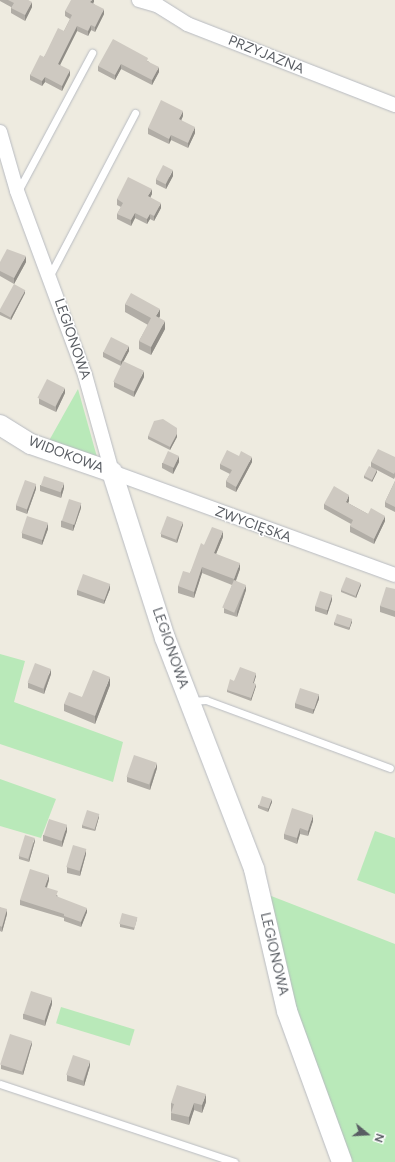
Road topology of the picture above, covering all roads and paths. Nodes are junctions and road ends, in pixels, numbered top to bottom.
1 (139, 0) edge
2 (92, 53) dead end
3 (395, 105) edge
4 (135, 113) dead end
5 (0, 132) edge
6 (17, 191) junction
7 (50, 275) junction
8 (0, 424) edge
9 (112, 472) junction
10 (395, 576) edge
11 (188, 701) junction
12 (390, 768) dead end
13 (0, 1084) edge
14 (234, 1162) edge
15 (342, 1162) edge

1 - 3 street, PRZYJAZNA
2 - 6 lane
4 - 7 lane
5 - 6 street, LEGIONOWA
6 - 7 street, LEGIONOWA
7 - 9 street, LEGIONOWA
8 - 9 street, WIDOKOWA
9 - 10 street, ZWYCIĘSKA
9 - 11 street, LEGIONOWA
11 - 12 lane
11 - 15 street, LEGIONOWA
13 - 14 lane

